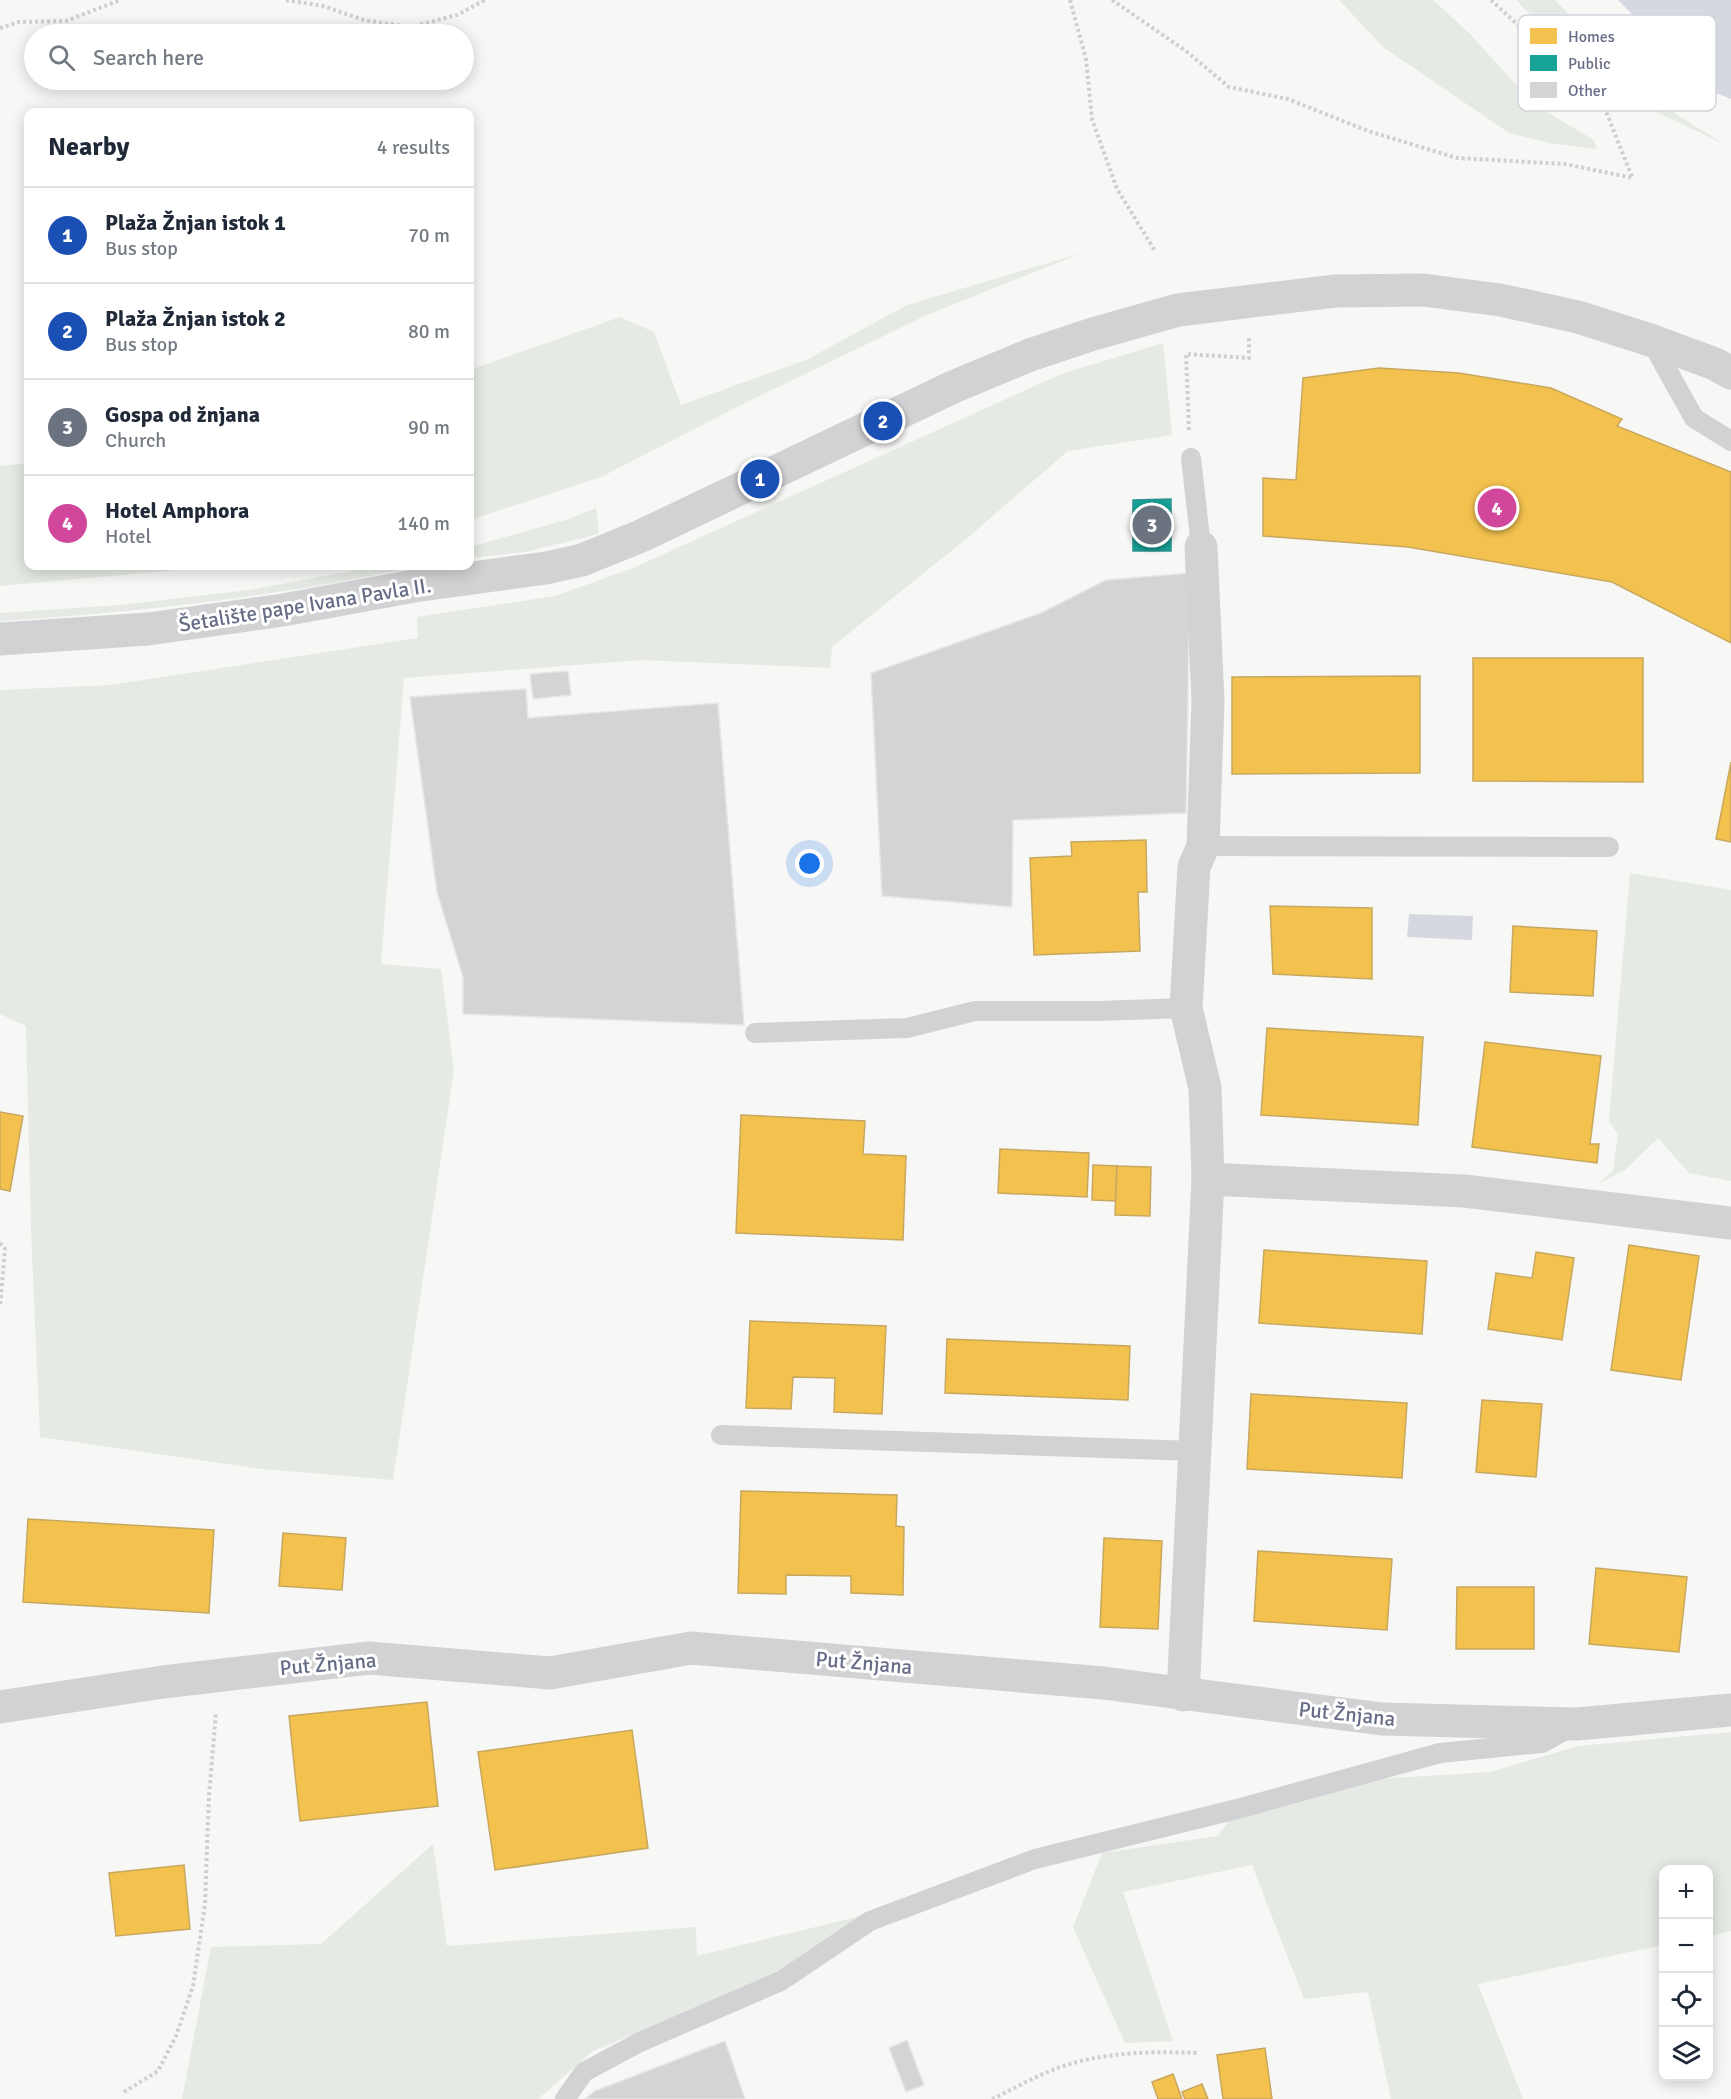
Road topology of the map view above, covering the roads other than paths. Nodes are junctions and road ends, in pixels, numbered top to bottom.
1 (1650, 340) junction
2 (1731, 373) edge
3 (1731, 441) edge
4 (1191, 458) road end
5 (1201, 547) joint
6 (0, 639) edge
7 (1203, 846) junction
8 (1609, 847) dead end
9 (1186, 1008) junction
10 (755, 1033) dead end
11 (1208, 1179) junction
12 (1731, 1223) edge
13 (722, 1435) dead end
14 (1194, 1451) junction
15 (1182, 1695) junction
16 (1730, 1705) edge
17 (0, 1707) edge
18 (1577, 1724) junction
19 (565, 2099) edge

1 - 2 street, Šetalište pape Ivana Pavla II.
1 - 3 lane
1 - 6 street, Šetalište pape Ivana Pavla II.
4 - 5 lane
5 - 7 street
7 - 8 lane
7 - 9 street
9 - 10 lane
9 - 11 street
11 - 12 street
11 - 14 street
13 - 14 lane
14 - 15 street
15 - 17 street, Put Žnjana
15 - 18 street, Put Žnjana
16 - 18 street, Put Žnjana
18 - 19 lane

